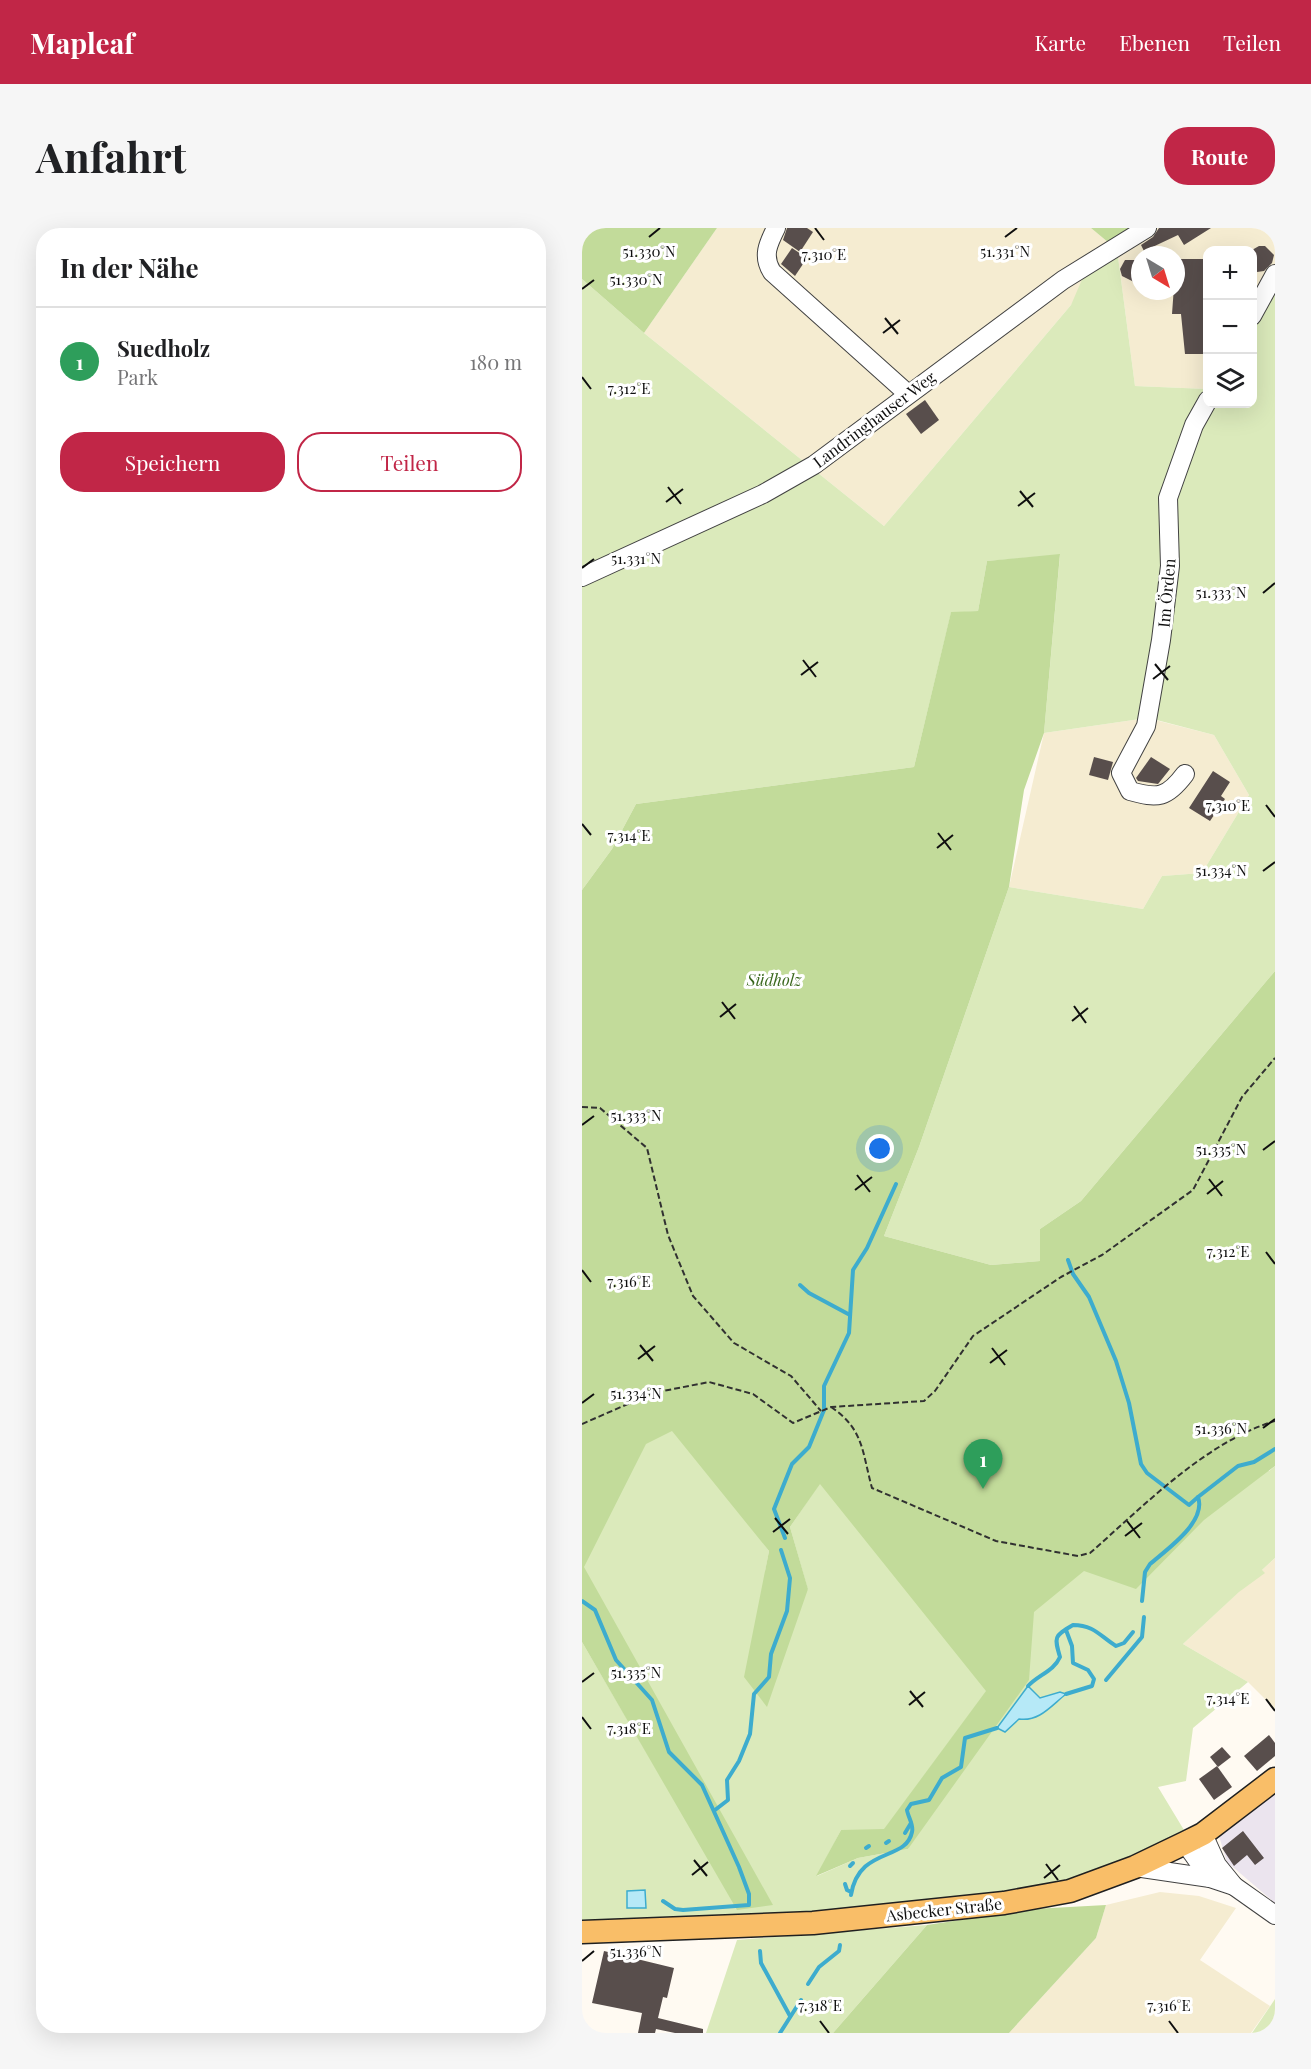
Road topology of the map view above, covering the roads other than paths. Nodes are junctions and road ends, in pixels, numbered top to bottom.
1 (776, 228) edge
2 (1147, 228) edge
3 (1275, 274) edge
4 (1257, 307) edge
5 (908, 394) junction
6 (1204, 408) edge
7 (582, 577) edge
8 (1185, 774) dead end
9 (1275, 1779) edge
10 (1194, 1838) junction
11 (1136, 1867) junction
12 (1210, 1878) junction
13 (1234, 1886) junction
14 (1275, 1915) edge
15 (582, 1932) edge

1 - 5 street
2 - 5 street, Landringhauser Weg
3 - 4 street
5 - 7 street, Landringhauser Weg
6 - 8 street, Im Örden
9 - 10 main road, Asbecker Straße
10 - 11 main road, Asbecker Straße
10 - 12 street
10 - 13 street
11 - 12 street
11 - 15 main road, Asbecker Straße
12 - 13 street
13 - 14 street

